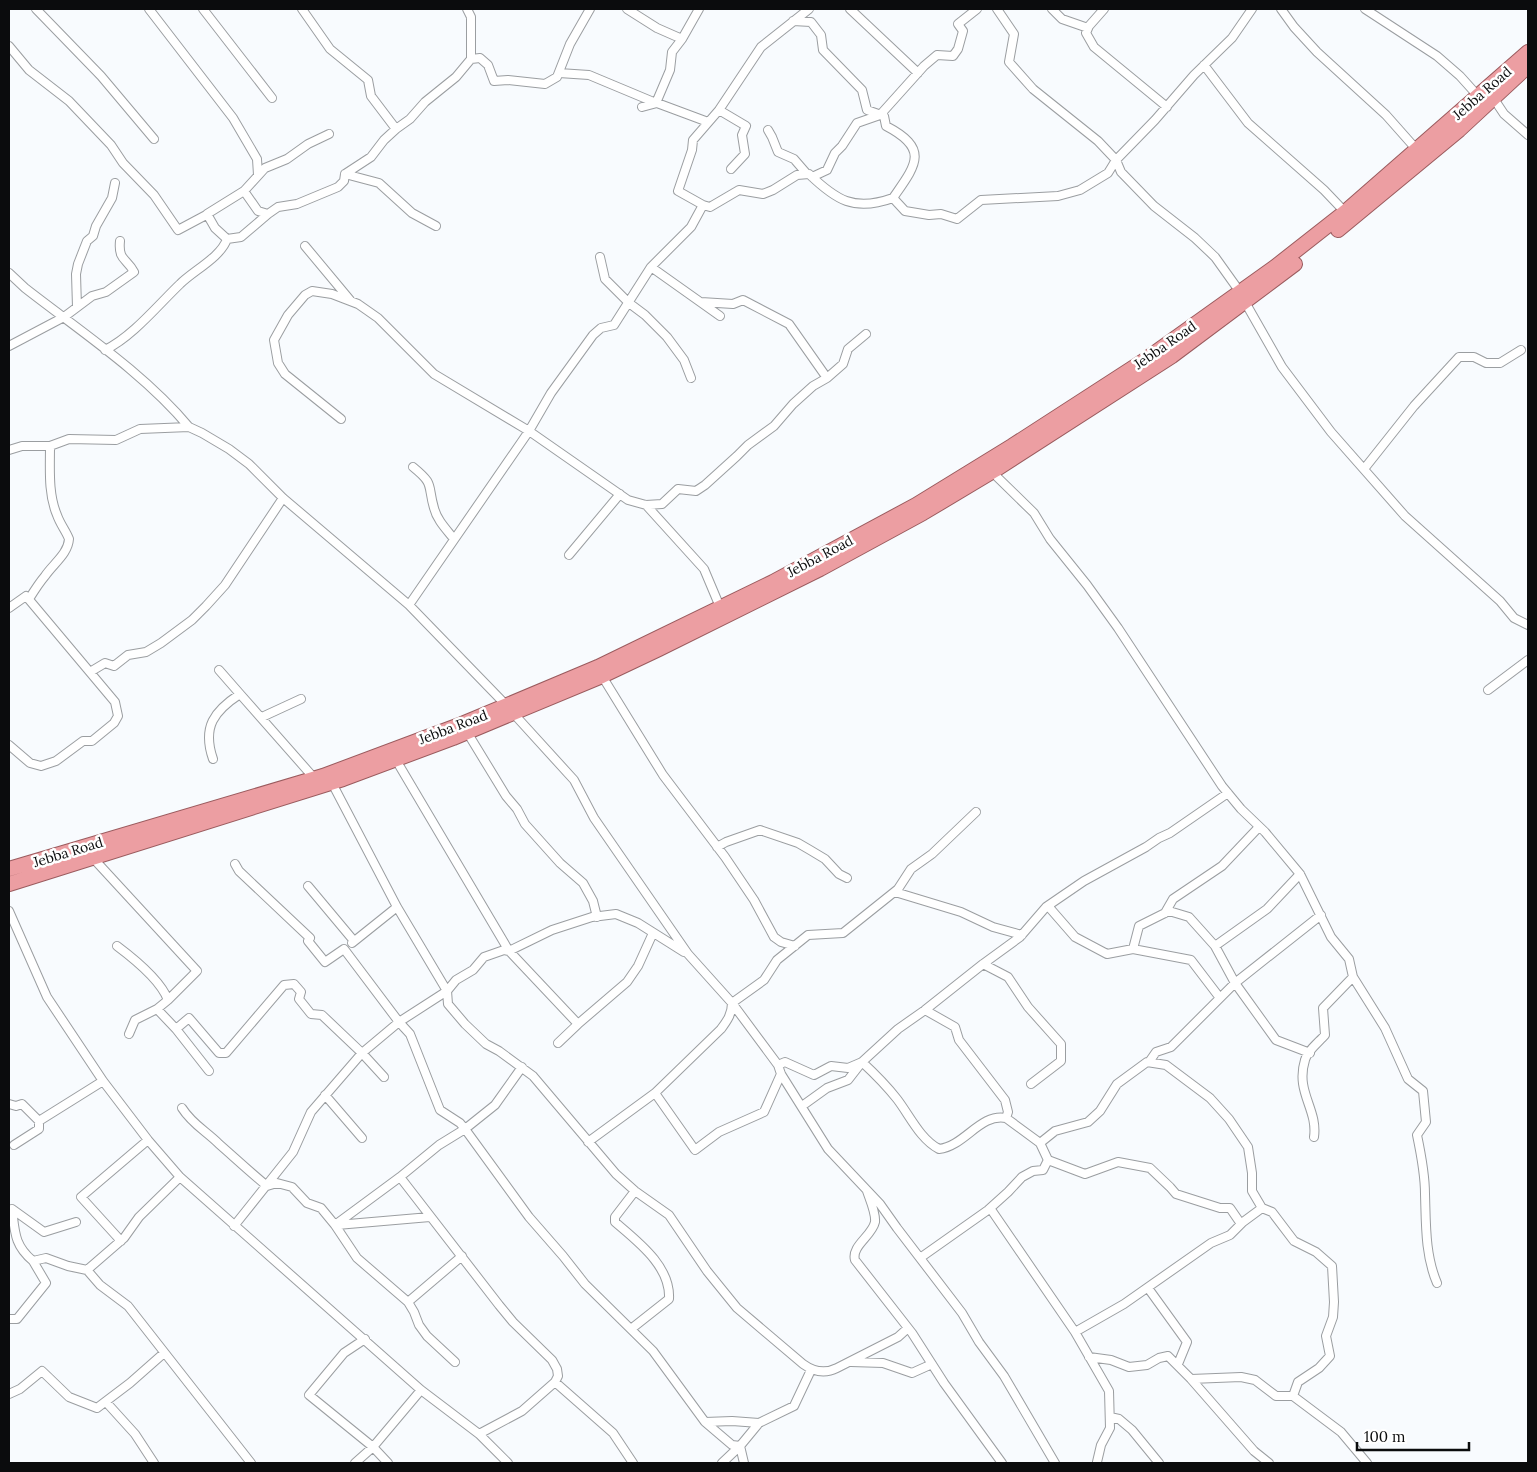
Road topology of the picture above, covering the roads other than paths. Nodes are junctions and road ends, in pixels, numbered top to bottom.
1 (36, 9) edge
2 (149, 9) edge
3 (203, 9) edge
4 (302, 9) edge
5 (467, 9) edge
6 (590, 9) edge
7 (627, 9) edge
8 (699, 9) edge
9 (809, 9) edge
10 (850, 9) edge
11 (977, 9) edge
12 (998, 9) edge
13 (1052, 9) edge
14 (1104, 9) edge
15 (1252, 9) edge
16 (1281, 9) edge
17 (1365, 9) edge
18 (793, 21) junction
19 (1088, 28) junction
20 (682, 39) junction
21 (9, 46) edge
22 (1528, 52) edge
23 (471, 59) junction
24 (1204, 65) junction
25 (1528, 66) edge
26 (559, 73) junction
27 (918, 73) junction
28 (1478, 96) junction
29 (272, 98) dead end
30 (1494, 98) junction
31 (656, 103) junction
32 (642, 107) dead end
33 (1167, 107) junction
34 (719, 110) junction
35 (880, 115) junction
36 (708, 122) junction
37 (396, 129) junction
38 (768, 130) dead end
39 (329, 134) dead end
40 (1528, 135) edge
41 (154, 140) dead end
42 (1417, 150) junction
43 (1116, 160) junction
44 (731, 169) dead end
45 (345, 174) junction
46 (258, 175) junction
47 (810, 175) junction
48 (115, 183) dead end
49 (244, 191) junction
50 (893, 198) junction
51 (703, 205) junction
52 (1345, 212) junction
53 (208, 214) junction
54 (268, 214) junction
55 (436, 226) dead end
56 (227, 239) junction
57 (120, 241) dead end
58 (305, 246) dead end
59 (600, 257) dead end
60 (651, 267) junction
61 (9, 273) edge
62 (1243, 297) junction
63 (351, 301) junction
64 (701, 302) junction
65 (628, 303) junction
66 (77, 307) junction
67 (720, 316) dead end
68 (64, 318) junction
69 (866, 334) dead end
70 (9, 346) edge
71 (105, 350) junction
72 (1522, 350) dead end
73 (691, 378) dead end
74 (827, 378) junction
75 (341, 419) dead end
76 (189, 428) junction
77 (528, 431) junction
78 (50, 446) junction
79 (9, 450) edge
80 (413, 467) dead end
81 (1364, 470) junction
82 (992, 472) junction
83 (620, 494) junction
84 (283, 498) junction
85 (646, 505) junction
86 (454, 539) junction
87 (569, 555) dead end
88 (29, 600) junction
89 (409, 605) junction
90 (720, 607) junction
91 (9, 608) edge
92 (1528, 625) edge
93 (1528, 660) edge
94 (219, 670) dead end
95 (90, 672) junction
96 (602, 676) junction
97 (1488, 690) dead end
98 (240, 694) junction
99 (301, 699) dead end
100 (510, 709) junction
101 (262, 717) junction
102 (467, 732) junction
103 (9, 744) edge
104 (213, 759) dead end
105 (396, 760) junction
106 (314, 778) junction
107 (332, 783) junction
108 (1228, 793) junction
109 (976, 812) dead end
110 (1259, 826) junction
111 (717, 847) junction
112 (92, 857) junction
113 (234, 864) dead end
114 (9, 869) edge
115 (1300, 874) junction
116 (847, 878) dead end
117 (9, 884) edge
118 (308, 886) dead end
119 (895, 892) junction
120 (1048, 906) junction
121 (398, 907) junction
122 (9, 911) edge
123 (1165, 913) junction
124 (1321, 915) junction
125 (597, 917) junction
126 (653, 933) junction
127 (1022, 935) junction
128 (354, 941) junction
129 (117, 946) dead end
130 (795, 946) junction
131 (1215, 946) junction
132 (344, 949) junction
133 (1133, 949) junction
134 (509, 951) junction
135 (688, 954) junction
136 (983, 964) junction
137 (1353, 977) junction
138 (1235, 983) junction
139 (447, 991) junction
140 (1220, 998) junction
141 (168, 1000) junction
142 (732, 1003) junction
143 (157, 1009) junction
144 (925, 1010) junction
145 (399, 1022) junction
146 (578, 1024) junction
147 (176, 1029) junction
148 (129, 1034) dead end
149 (558, 1043) dead end
150 (362, 1053) junction
151 (1310, 1053) junction
152 (862, 1062) junction
153 (1148, 1062) junction
154 (778, 1065) junction
155 (522, 1067) junction
156 (209, 1071) dead end
157 (781, 1074) junction
158 (384, 1077) dead end
159 (103, 1081) junction
160 (1030, 1084) dead end
161 (655, 1093) junction
162 (325, 1095) junction
163 (9, 1104) edge
164 (802, 1106) junction
165 (182, 1108) dead end
166 (1006, 1118) junction
167 (39, 1121) junction
168 (465, 1129) junction
169 (1314, 1137) dead end
170 (362, 1138) dead end
171 (148, 1140) junction
172 (588, 1142) junction
173 (1040, 1143) junction
174 (14, 1145) dead end
175 (1048, 1160) junction
176 (180, 1177) junction
177 (400, 1177) junction
178 (267, 1186) junction
179 (867, 1190) junction
180 (635, 1192) junction
181 (990, 1208) junction
182 (1262, 1208) junction
183 (430, 1217) junction
184 (76, 1222) dead end
185 (1242, 1224) junction
186 (336, 1225) junction
187 (234, 1226) junction
188 (121, 1241) junction
189 (462, 1256) junction
190 (920, 1258) junction
191 (33, 1261) junction
192 (87, 1270) junction
193 (1437, 1283) dead end
194 (1148, 1288) junction
195 (408, 1302) junction
196 (9, 1319) edge
197 (908, 1328) junction
198 (630, 1329) junction
199 (1075, 1332) junction
200 (364, 1339) junction
201 (164, 1352) junction
202 (1089, 1357) junction
203 (456, 1362) dead end
204 (849, 1362) junction
205 (932, 1364) junction
206 (1178, 1364) junction
207 (811, 1370) junction
208 (1191, 1379) junction
209 (555, 1382) junction
210 (421, 1390) junction
211 (9, 1394) edge
212 (1293, 1396) junction
213 (106, 1402) junction
214 (1110, 1418) junction
215 (704, 1422) junction
216 (759, 1422) junction
217 (479, 1434) junction
218 (740, 1446) junction
219 (373, 1447) junction
220 (1097, 1462) dead end
221 (154, 1463) edge
222 (251, 1463) edge
223 (355, 1463) edge
224 (388, 1463) edge
225 (508, 1463) edge
226 (633, 1463) edge
227 (722, 1463) edge
228 (744, 1463) edge
229 (1002, 1463) edge
230 (1055, 1463) edge
231 (1159, 1463) edge
232 (1269, 1463) edge
233 (1367, 1463) edge

1 - 41 street
2 - 46 street
3 - 29 street
4 - 37 street
5 - 23 street
6 - 26 street
7 - 20 street
8 - 20 street
9 - 18 street
10 - 27 street
11 - 27 street
12 - 43 street
13 - 19 street
14 - 19 street
15 - 24 street
16 - 42 street
17 - 28 street
18 - 34 street
18 - 35 street
19 - 33 street
20 - 31 street
21 - 53 street
22 - 28 highway, Jebba Road
23 - 26 street
23 - 37 street
24 - 33 street
24 - 52 street
25 - 30 highway
26 - 31 street
27 - 35 street
28 - 42 highway, Jebba Road
30 - 40 street
30 - 62 highway
31 - 32 street
31 - 36 street
33 - 43 street
34 - 36 street
34 - 44 street
35 - 47 street
35 - 50 street
36 - 51 street
37 - 45 street
38 - 47 street
39 - 46 street
42 - 52 highway, Jebba Road
43 - 50 street
43 - 62 street
45 - 54 street
45 - 55 street
46 - 49 street
47 - 50 street
47 - 51 street
48 - 66 street
49 - 53 street
49 - 54 street
51 - 60 street
52 - 62 highway, Jebba Road
53 - 56 street
54 - 56 street
56 - 71 street
57 - 66 street
58 - 63 street
59 - 65 street
60 - 64 street
60 - 65 street
61 - 68 street
62 - 81 street
62 - 82 highway
62 - 90 highway, Jebba Road
63 - 75 street
63 - 77 street
64 - 67 street
64 - 74 street
65 - 73 street
65 - 77 street
66 - 68 street
68 - 70 street
68 - 71 street
69 - 74 street
71 - 76 street
72 - 81 street
74 - 85 street
76 - 78 street
76 - 84 street
77 - 83 street
77 - 86 street
78 - 79 street
78 - 88 street
80 - 86 street
81 - 92 street
82 - 96 highway
82 - 108 street
83 - 85 street
83 - 87 street
84 - 89 street
84 - 95 street
85 - 90 street
86 - 89 street
88 - 91 street
88 - 95 street
89 - 100 street
90 - 100 highway, Jebba Road
93 - 97 street
94 - 98 street
95 - 103 street
96 - 100 highway
96 - 111 street
98 - 101 street
98 - 104 street
99 - 101 street
100 - 102 highway
100 - 106 highway, Jebba Road
100 - 135 street
101 - 106 street
102 - 105 highway
102 - 125 street
105 - 107 highway
105 - 134 street
106 - 114 highway, Jebba Road
107 - 112 highway
107 - 121 street
108 - 110 street
108 - 120 street
109 - 119 street
110 - 115 street
110 - 123 street
111 - 116 street
111 - 130 street
112 - 117 highway
112 - 141 street
113 - 132 street
115 - 124 street
115 - 131 street
118 - 128 street
119 - 127 street
119 - 130 street
120 - 127 street
120 - 133 street
121 - 128 street
121 - 139 street
122 - 159 street
123 - 131 street
123 - 133 street
124 - 137 street
124 - 138 street
125 - 126 street
125 - 134 street
126 - 135 street
126 - 146 street
127 - 136 street
128 - 132 street
129 - 141 street
130 - 142 street
131 - 138 street
132 - 145 street
133 - 140 street
134 - 139 street
134 - 146 street
135 - 142 street
136 - 144 street
136 - 160 street
137 - 151 street
137 - 193 street
138 - 140 street
138 - 151 street
139 - 145 street
139 - 155 street
140 - 153 street
141 - 143 street
142 - 154 street
142 - 161 street
143 - 147 street
143 - 148 street
144 - 152 street
144 - 166 street
145 - 150 street
145 - 168 street
146 - 149 street
147 - 150 street
147 - 156 street
150 - 158 street
150 - 162 street
151 - 169 street
152 - 154 street
152 - 164 street
152 - 166 street
153 - 173 street
153 - 182 street
154 - 157 street
155 - 168 street
155 - 172 street
157 - 161 street
157 - 164 street
159 - 167 street
159 - 171 street
161 - 172 street
162 - 170 street
162 - 178 street
163 - 167 street
164 - 179 street
165 - 178 street
166 - 173 street
167 - 174 street
168 - 177 street
168 - 198 street
171 - 176 street
171 - 188 street
172 - 180 street
173 - 175 street
175 - 181 street
175 - 185 street
176 - 187 street
176 - 188 street
177 - 183 street
177 - 186 street
178 - 186 street
178 - 187 street
179 - 190 street
179 - 197 street
180 - 198 street
180 - 207 street
181 - 190 street
181 - 199 street
182 - 185 street
182 - 212 street
183 - 186 street
183 - 189 street
184 - 191 street
185 - 194 street
186 - 195 street
187 - 200 street
188 - 192 street
189 - 195 street
189 - 209 street
190 - 230 street
191 - 192 street
191 - 196 street
192 - 201 street
194 - 199 street
194 - 206 street
195 - 203 street
197 - 204 street
197 - 205 street
198 - 215 street
199 - 202 street
200 - 210 street
200 - 219 street
201 - 213 street
201 - 222 street
202 - 206 street
202 - 214 street
204 - 205 street
204 - 207 street
205 - 229 street
206 - 208 street
207 - 216 street
208 - 212 street
208 - 232 street
209 - 217 street
209 - 226 street
210 - 217 street
210 - 219 street
211 - 213 street
212 - 233 street
213 - 221 street
214 - 220 street
214 - 231 street
215 - 216 street
215 - 218 street
216 - 218 street
217 - 225 street
218 - 227 street
218 - 228 street
219 - 223 street
219 - 224 street

